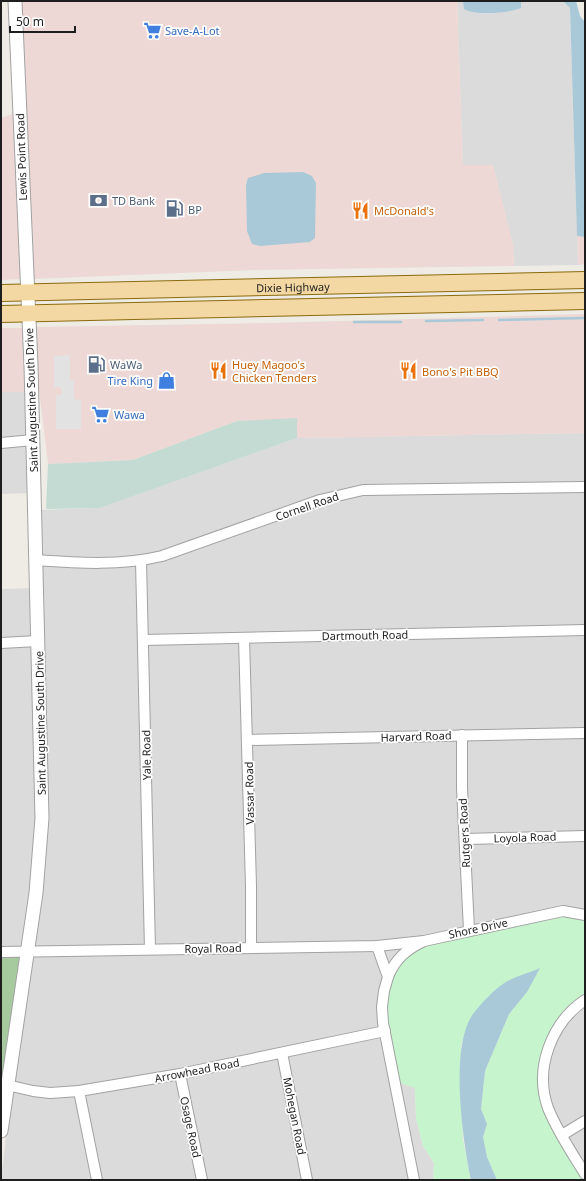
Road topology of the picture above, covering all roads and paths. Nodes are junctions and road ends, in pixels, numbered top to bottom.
1 (15, 1) edge
2 (585, 280) edge
3 (27, 292) junction
4 (1, 293) edge
5 (414, 294) junction
6 (585, 301) edge
7 (28, 313) junction
8 (1, 314) edge
9 (33, 440) junction
10 (1, 442) edge
11 (585, 487) edge
12 (36, 560) junction
13 (141, 561) junction
14 (585, 630) edge
15 (244, 638) junction
16 (144, 640) junction
17 (38, 641) junction
18 (1, 643) edge
19 (585, 733) edge
20 (462, 735) junction
21 (248, 740) junction
22 (585, 836) edge
23 (465, 839) junction
24 (585, 915) edge
25 (469, 930) junction
26 (424, 940) junction
27 (376, 946) junction
28 (251, 948) junction
29 (150, 949) junction
30 (1, 952) edge
31 (27, 952) junction
32 (388, 977) junction
33 (585, 1000) edge
34 (385, 1032) junction
35 (282, 1053) junction
36 (180, 1074) junction
37 (7, 1085) junction
38 (79, 1091) junction
39 (585, 1121) edge
40 (1, 1131) edge
41 (562, 1135) junction
42 (585, 1174) edge
43 (96, 1180) edge
44 (202, 1180) edge
45 (307, 1180) edge
46 (414, 1180) edge

1 - 3 street, Lewis Point Road
2 - 5 main road, Dixie Highway
3 - 4 main road, Dixie Highway
3 - 5 main road, Dixie Highway
3 - 7 street, Lewis Point Road
5 - 6 main road, Dixie Highway
5 - 7 main road, Dixie Highway
7 - 8 main road, Dixie Highway
7 - 9 street, Saint Augustine South Drive
9 - 10 street
9 - 12 street, Saint Augustine South Drive
11 - 13 street, Cornell Road
12 - 13 street, Cornell Road
12 - 17 street, Saint Augustine South Drive
13 - 16 street, Yale Road
14 - 15 street, Dartmouth Road
15 - 16 street, Dartmouth Road
15 - 21 street, Vassar Road
16 - 29 street, Yale Road
17 - 18 street
17 - 31 street, Saint Augustine South Drive
19 - 20 street, Harvard Road
20 - 21 street, Harvard Road
20 - 23 street, Rutgers Road
21 - 28 street, Vassar Road
22 - 23 street, Loyola Road
23 - 25 street, Rutgers Road
24 - 25 street, Shore Drive
25 - 26 street, Shore Drive
26 - 27 street, Royal Road
26 - 32 street, Shore Drive
27 - 28 street, Royal Road
27 - 32 street
28 - 29 street, Royal Road
29 - 31 street, Royal Road
30 - 31 street, Royal Road
31 - 37 street, Saint Augustine South Drive
32 - 34 street, Shore Drive
33 - 41 street
34 - 35 street, Arrowhead Road
34 - 46 street, Shore Drive
35 - 36 street, Arrowhead Road
35 - 45 street, Mohegan Road
36 - 38 street, Arrowhead Road
36 - 44 street, Osage Road
37 - 38 street, Arrowhead Road
37 - 40 street, Saint Augustine South Drive
38 - 43 street
39 - 41 street
41 - 42 street

